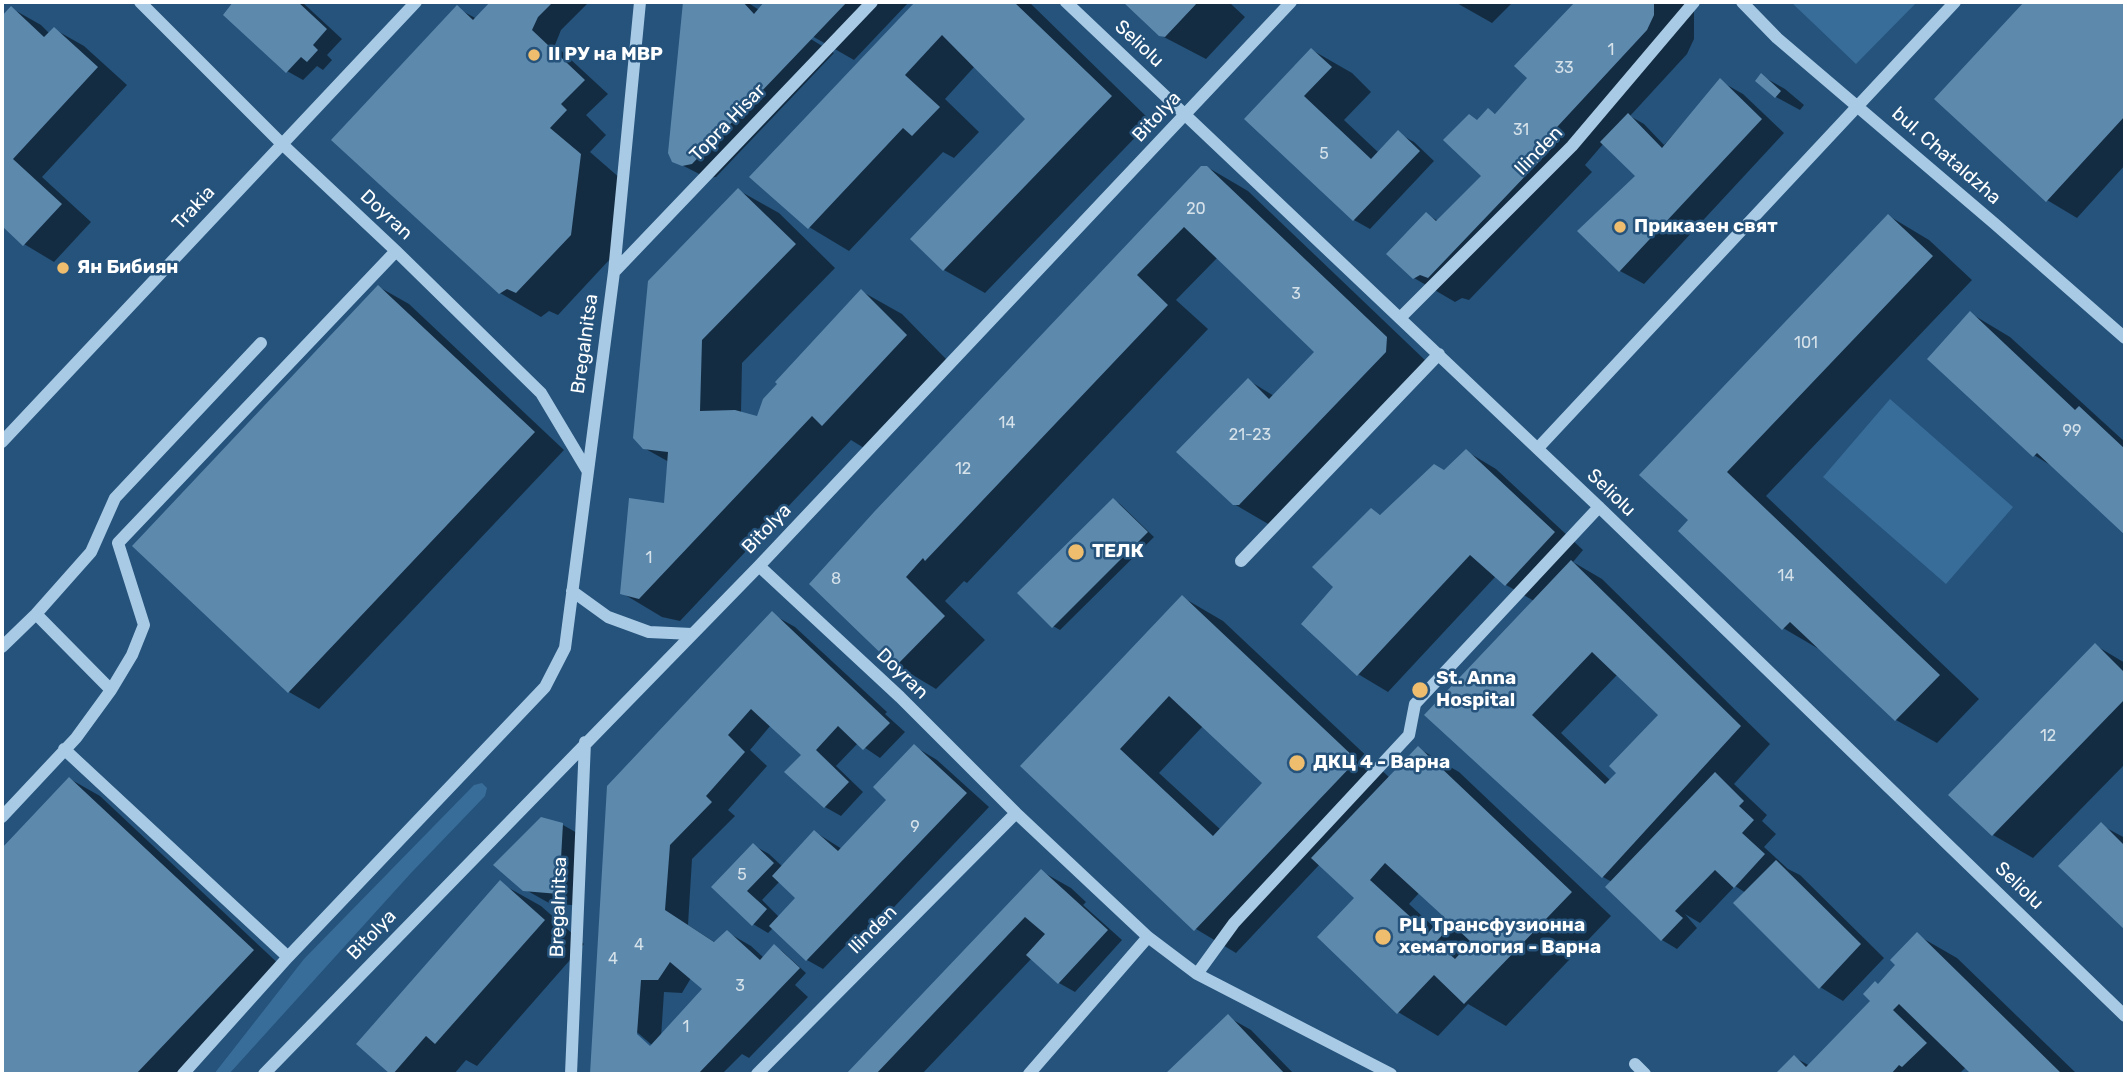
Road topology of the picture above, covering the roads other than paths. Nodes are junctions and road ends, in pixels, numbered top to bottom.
1 (140, 2) edge
2 (416, 2) edge
3 (640, 2) edge
4 (872, 2) edge
5 (1066, 2) edge
6 (1291, 2) edge
7 (1694, 2) edge
8 (1742, 2) edge
9 (1955, 2) edge
10 (1857, 104) junction
11 (1185, 115) junction
12 (281, 143) junction
13 (396, 251) junction
14 (614, 272) junction
15 (1401, 317) junction
16 (2125, 338) edge
17 (261, 343) dead end
18 (1439, 354) junction
19 (2, 442) edge
20 (1538, 449) junction
21 (587, 470) junction
22 (1600, 507) junction
23 (1241, 561) dead end
24 (759, 566) junction
25 (572, 591) junction
26 (36, 614) junction
27 (692, 634) junction
28 (2, 648) edge
29 (111, 690) junction
30 (585, 742) junction
31 (64, 749) junction
32 (1016, 813) junction
33 (2, 817) edge
34 (1148, 937) junction
35 (288, 957) junction
36 (1197, 974) junction
37 (2125, 1016) edge
38 (1634, 1064) dead end
39 (183, 1074) edge
40 (264, 1074) edge
41 (571, 1074) edge
42 (757, 1074) edge
43 (1029, 1074) edge
44 (1391, 1074) edge
45 (1645, 1074) edge

1 - 12 street, Doyran
2 - 12 street, Trakia
3 - 14 street, Bregalnitsa
4 - 14 street, Topra Hisar
5 - 11 street, Seliolu
6 - 11 street, Bitolya
7 - 15 street, Ilinden
8 - 10 street, bul. Chataldzha
9 - 10 street
10 - 16 street, bul. Chataldzha
10 - 20 street
11 - 15 street, Seliolu
11 - 24 street, Bitolya
12 - 13 street, Doyran
12 - 19 street, Trakia
13 - 21 street, Doyran
13 - 29 street
14 - 21 street, Bregalnitsa
15 - 18 street, Seliolu
17 - 26 street
18 - 20 street, Seliolu
18 - 23 street
20 - 22 street, Seliolu
21 - 25 street, Bregalnitsa
22 - 36 street
22 - 37 street, Seliolu
24 - 27 street, Bitolya
24 - 32 street, Doyran
25 - 27 street
25 - 35 street, Bregalnitsa
26 - 28 street
26 - 29 street
27 - 30 street, Bitolya
29 - 31 street
30 - 40 street, Bitolya
30 - 41 street, Bregalnitsa
31 - 33 street
31 - 35 street
32 - 34 street, Doyran
32 - 42 street, Ilinden
34 - 36 street, Doyran
34 - 43 street
35 - 39 street
36 - 44 street, Doyran
38 - 45 street

